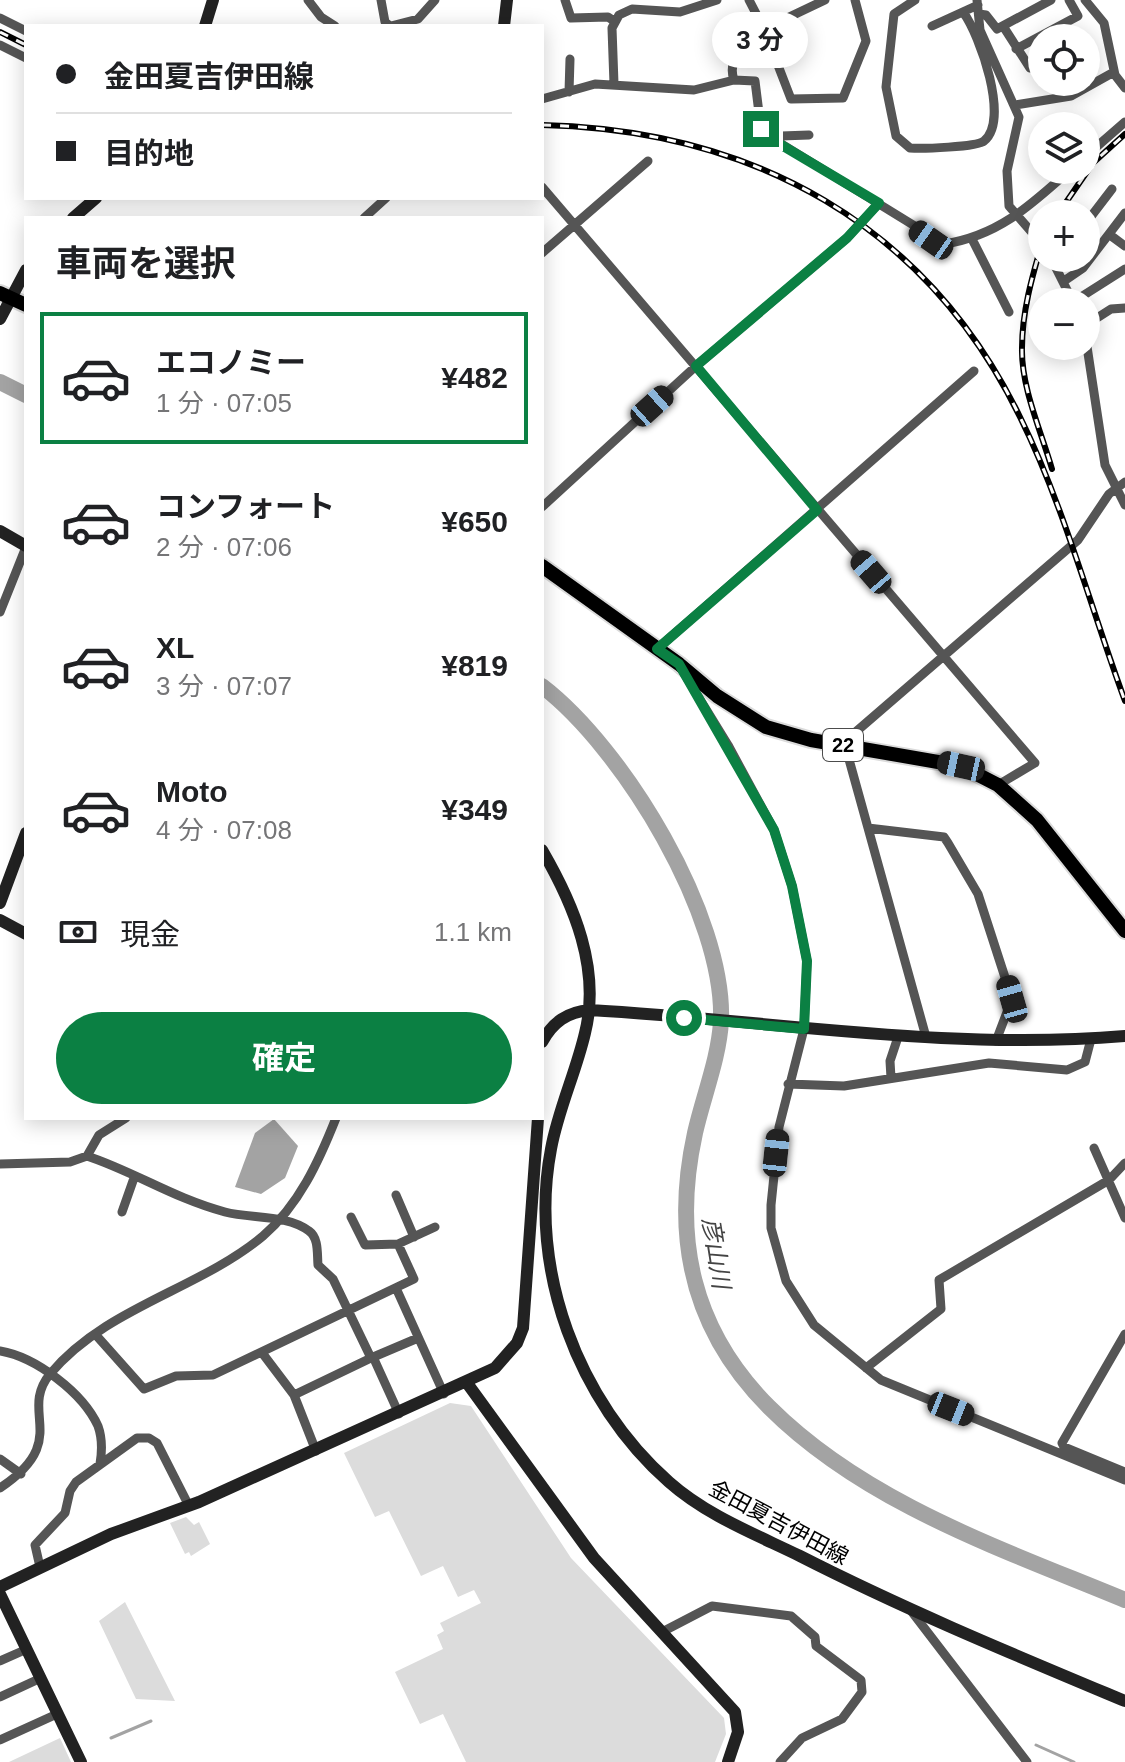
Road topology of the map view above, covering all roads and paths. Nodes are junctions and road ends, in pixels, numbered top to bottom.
1 (213, 0) edge
2 (308, 0) edge
3 (381, 0) edge
4 (435, 0) edge
5 (507, 0) edge
6 (565, 0) edge
7 (717, 0) edge
8 (749, 0) edge
9 (825, 0) edge
10 (855, 0) edge
11 (915, 0) edge
12 (1051, 0) edge
13 (1069, 0) edge
14 (1085, 0) edge
15 (978, 4) edge
16 (632, 5) edge
17 (963, 12) junction
18 (0, 18) edge
19 (614, 21) junction
20 (206, 24) edge
21 (332, 24) edge
22 (389, 24) edge
23 (394, 24) edge
24 (504, 24) edge
25 (932, 26) dead end
26 (1003, 26) junction
27 (764, 29) junction
28 (24, 30) edge
29 (0, 45) edge
30 (1016, 49) junction
31 (24, 57) edge
32 (570, 59) dead end
33 (1028, 65) edge
34 (1114, 72) junction
35 (734, 80) junction
36 (614, 84) junction
37 (1125, 88) edge
38 (569, 92) junction
39 (544, 98) edge
40 (1015, 105) junction
41 (1125, 122) edge
42 (809, 135) dead end
43 (772, 139) junction
44 (1100, 144) edge
45 (648, 161) dead end
46 (1054, 184) edge
47 (544, 189) edge
48 (1112, 189) dead end
49 (94, 200) edge
50 (384, 200) edge
51 (879, 203) junction
52 (1100, 205) edge
53 (1125, 213) edge
54 (1019, 215) junction
55 (75, 216) edge
56 (366, 216) edge
57 (575, 225) junction
58 (1028, 226) edge
59 (1110, 235) junction
60 (972, 239) junction
61 (1125, 246) edge
62 (544, 251) edge
63 (1125, 269) edge
64 (24, 272) edge
65 (1059, 272) edge
66 (1064, 281) junction
67 (1067, 288) edge
68 (1095, 288) edge
69 (5, 295) edge
70 (24, 304) edge
71 (1125, 308) edge
72 (1009, 312) dead end
73 (2, 316) edge
74 (1100, 316) edge
75 (1089, 360) edge
76 (696, 366) junction
77 (974, 371) dead end
78 (1125, 482) edge
79 (1114, 487) junction
80 (544, 505) edge
81 (1125, 505) edge
82 (817, 510) junction
83 (0, 531) edge
84 (24, 545) edge
85 (24, 551) edge
86 (544, 567) edge
87 (0, 612) edge
88 (657, 649) junction
89 (944, 655) junction
90 (679, 664) junction
91 (845, 745) junction
92 (998, 785) junction
93 (868, 828) junction
94 (24, 838) edge
95 (544, 854) edge
96 (0, 903) edge
97 (0, 920) edge
98 (1125, 931) edge
99 (24, 933) edge
100 (596, 1010) junction
101 (800, 1028) junction
102 (1125, 1036) edge
103 (898, 1037) junction
104 (926, 1037) junction
105 (544, 1038) edge
106 (1091, 1039) junction
107 (996, 1041) junction
108 (891, 1078) junction
109 (788, 1084) junction
110 (123, 1120) edge
111 (335, 1120) edge
112 (538, 1120) edge
113 (1094, 1148) dead end
114 (87, 1156) junction
115 (1125, 1163) edge
116 (0, 1164) edge
117 (134, 1178) junction
118 (1109, 1180) junction
119 (396, 1195) dead end
120 (122, 1212) dead end
121 (351, 1217) dead end
122 (1125, 1218) edge
123 (279, 1220) junction
124 (435, 1227) dead end
125 (414, 1237) junction
126 (398, 1244) junction
127 (396, 1288) junction
128 (347, 1311) junction
129 (95, 1334) junction
130 (1125, 1334) edge
131 (418, 1338) junction
132 (0, 1351) edge
133 (263, 1354) junction
134 (372, 1359) junction
135 (866, 1368) junction
136 (50, 1375) junction
137 (467, 1383) junction
138 (444, 1394) junction
139 (294, 1395) junction
140 (399, 1414) junction
141 (316, 1451) junction
142 (0, 1459) edge
143 (100, 1464) junction
144 (1125, 1472) edge
145 (21, 1474) junction
146 (1125, 1480) edge
147 (0, 1488) edge
148 (189, 1506) junction
149 (40, 1567) junction
150 (0, 1587) edge
151 (0, 1594) edge
152 (912, 1612) junction
153 (662, 1632) junction
154 (27, 1649) junction
155 (0, 1661) edge
156 (41, 1678) junction
157 (0, 1697) edge
158 (1125, 1701) edge
159 (57, 1714) junction
160 (0, 1740) edge
161 (81, 1762) edge
162 (728, 1762) edge
163 (780, 1762) edge
164 (1027, 1762) edge

1 - 20 main road
2 - 21 street
3 - 22 street
4 - 23 street
5 - 24 main road
6 - 19 street
7 - 16 street
8 - 27 street
9 - 27 street
10 - 27 street
11 - 17 street
12 - 26 street
13 - 30 street
14 - 34 street
15 - 17 street
15 - 26 street
15 - 40 street
16 - 19 street
17 - 25 street
18 - 28 street
19 - 36 street
26 - 30 street
27 - 35 street
29 - 31 street
30 - 33 street
32 - 38 street
34 - 37 street
34 - 40 street
35 - 36 street
35 - 43 street
36 - 38 street
38 - 39 street
40 - 54 street
41 - 44 street
42 - 43 street
43 - 51 street
45 - 57 street
46 - 54 street
47 - 57 street
48 - 52 street
49 - 55 main road
50 - 56 street
51 - 60 street
51 - 76 street
53 - 59 street
54 - 58 street
54 - 60 street
57 - 62 street
57 - 76 street
59 - 61 street
59 - 66 street
60 - 72 street
63 - 68 street
64 - 69 main road
65 - 66 street
66 - 67 street
69 - 70 main road
69 - 73 main road
71 - 74 street
75 - 79 street
76 - 80 street
76 - 82 street
77 - 82 street
78 - 79 street
79 - 81 street
79 - 89 street
82 - 88 street
82 - 89 street
83 - 84 main road
85 - 87 street
86 - 88 main road, 22
88 - 90 main road, 22
89 - 91 street
89 - 92 street
90 - 91 main road, 22
90 - 101 street
91 - 92 main road, 22
91 - 93 street
92 - 98 main road, 22
93 - 104 street
93 - 107 street
94 - 96 main road
95 - 100 main road, 金田夏吉伊田線
97 - 99 main road
100 - 101 main road
100 - 105 main road
100 - 152 main road, 金田夏吉伊田線
101 - 103 main road
101 - 109 street
102 - 106 main road
103 - 104 main road
103 - 108 street
104 - 107 main road
106 - 107 main road
106 - 108 street
108 - 109 street
109 - 135 street
110 - 114 street
111 - 123 street
112 - 137 main road
113 - 118 street
114 - 116 street
114 - 117 street
115 - 118 street
117 - 120 street
117 - 123 street
118 - 122 street
118 - 135 street
119 - 125 street
121 - 126 street
123 - 128 street
123 - 129 street
124 - 125 street
125 - 126 street
126 - 127 street
127 - 128 street
127 - 131 street
128 - 133 street
128 - 134 street
129 - 133 street
129 - 136 street
130 - 144 street
131 - 134 street
131 - 138 street
132 - 136 street
133 - 139 street
134 - 139 street
134 - 140 street
135 - 146 street
136 - 143 street
136 - 145 street
137 - 138 main road
137 - 153 main road
138 - 140 main road
139 - 141 street
140 - 141 main road
141 - 148 main road
142 - 145 street
143 - 148 street
143 - 149 street
145 - 147 street
148 - 149 main road
149 - 150 main road
151 - 154 main road
152 - 158 main road, 金田夏吉伊田線
152 - 164 street
153 - 162 main road
153 - 163 street
154 - 155 street
154 - 156 main road
156 - 157 street
156 - 159 main road
159 - 160 street
159 - 161 main road

